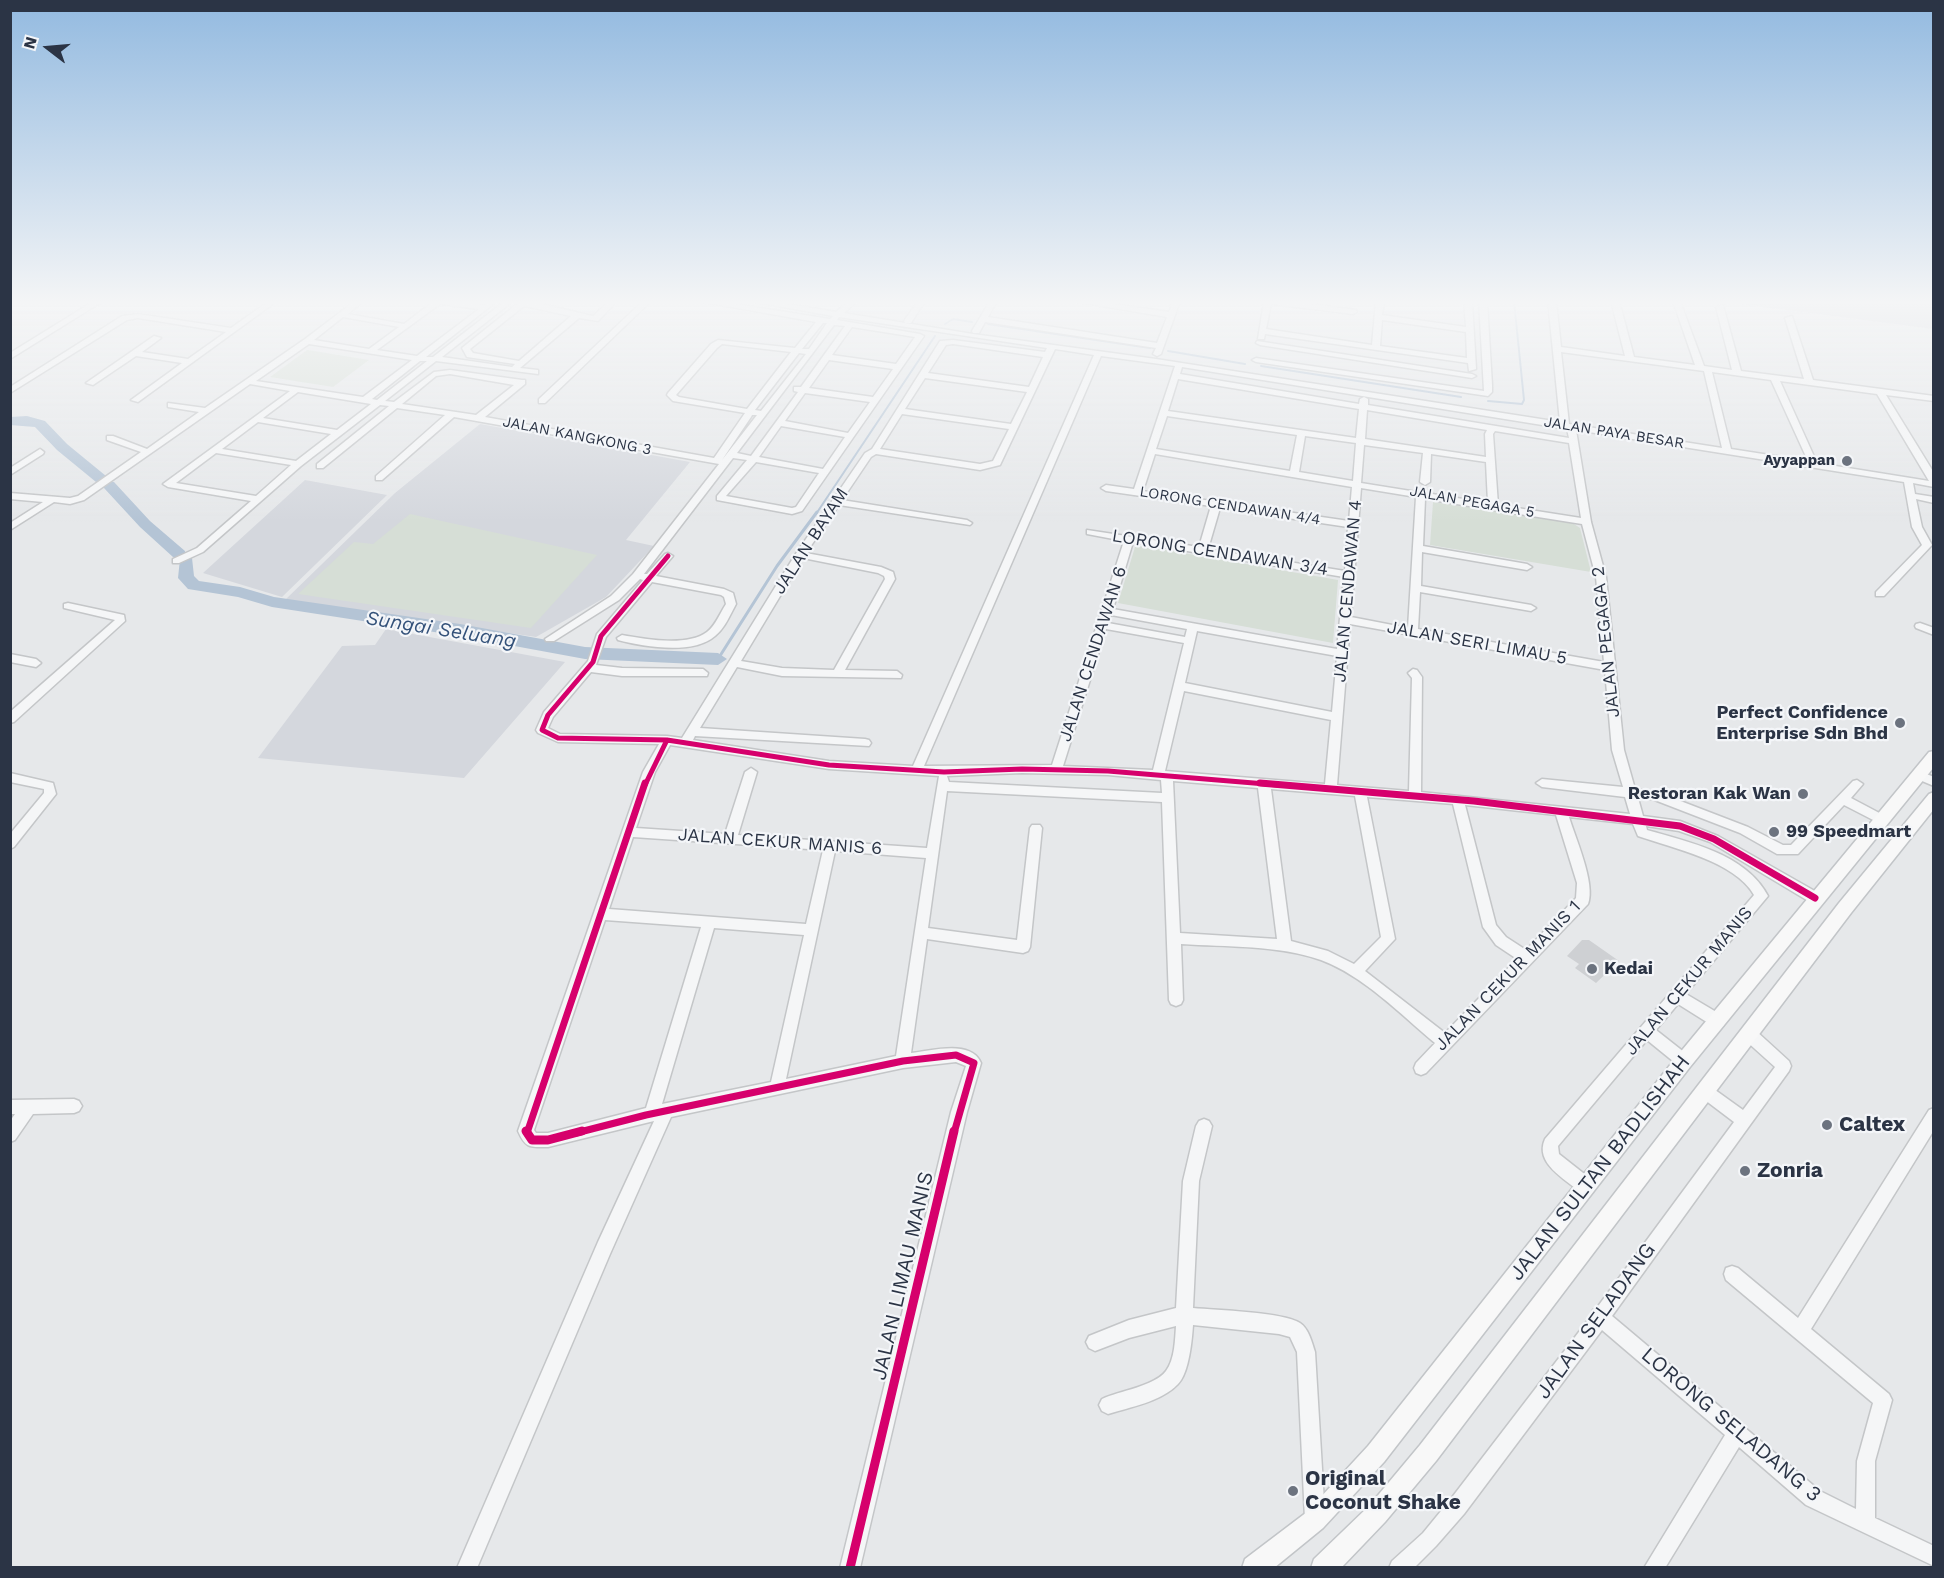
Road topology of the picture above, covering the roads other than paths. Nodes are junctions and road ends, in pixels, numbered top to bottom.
1 (37, 375) edge
2 (102, 375) edge
3 (169, 375) edge
4 (260, 375) edge
5 (398, 375) edge
6 (416, 375) edge
7 (433, 375) edge
8 (467, 375) edge
9 (531, 375) edge
10 (569, 375) edge
11 (689, 375) edge
12 (777, 375) edge
13 (794, 375) edge
14 (814, 375) edge
15 (894, 375) edge
16 (923, 375) joint
17 (1039, 375) edge
18 (1089, 375) edge
19 (1175, 375) joint
20 (1251, 375) edge
21 (1348, 375) edge
22 (1463, 375) edge
23 (1487, 375) edge
24 (1561, 375) edge
25 (1706, 375) edge
26 (1757, 375) edge
27 (1807, 375) edge
28 (1472, 376) joint
29 (1774, 377) junction
30 (1809, 381) junction
31 (250, 382) junction
32 (90, 383) dead end
33 (519, 383) junction
34 (785, 387) junction
35 (297, 389) junction
36 (803, 389) junction
37 (1032, 390) junction
38 (10, 391) edge
39 (1879, 391) junction
40 (1473, 393) junction
41 (1364, 394) junction
42 (366, 399) junction
43 (1934, 399) edge
44 (135, 400) dead end
45 (542, 400) dead end
46 (876, 400) junction
47 (381, 402) junction
48 (171, 405) dead end
49 (395, 405) junction
50 (1364, 407) junction
51 (207, 411) junction
52 (899, 411) junction
53 (1473, 411) junction
54 (749, 412) junction
55 (1163, 413) junction
56 (452, 414) junction
57 (764, 414) junction
58 (478, 418) junction
59 (256, 419) junction
60 (779, 423) junction
61 (1568, 426) junction
62 (1014, 427) junction
63 (1492, 429) junction
64 (340, 433) junction
65 (1300, 434) junction
66 (851, 435) junction
67 (110, 438) dead end
68 (1573, 441) junction
69 (1361, 443) junction
70 (214, 450) junction
71 (874, 451) junction
72 (1151, 451) junction
73 (1727, 451) junction
74 (40, 452) dead end
75 (147, 452) junction
76 (1427, 452) junction
77 (733, 454) junction
78 (754, 458) junction
79 (1490, 460) junction
80 (721, 463) junction
81 (298, 464) junction
82 (1814, 465) junction
83 (320, 466) dead end
84 (10, 472) edge
85 (826, 472) junction
86 (1294, 474) junction
87 (379, 478) dead end
88 (1908, 480) junction
89 (1425, 482) dead end
90 (1934, 483) edge
91 (1358, 484) junction
92 (1106, 488) dead end
93 (1138, 492) junction
94 (1421, 493) junction
95 (10, 496) edge
96 (1913, 496) junction
97 (257, 499) junction
98 (52, 500) junction
99 (1934, 500) edge
100 (836, 501) junction
101 (1216, 504) junction
102 (1493, 505) junction
103 (1586, 522) junction
104 (967, 523) dead end
105 (1354, 525) junction
106 (10, 527) edge
107 (1090, 532) dead end
108 (1130, 538) junction
109 (1929, 539) edge
110 (1418, 548) junction
111 (1203, 550) junction
112 (800, 555) junction
113 (668, 556) dead end
114 (176, 561) dead end
115 (1527, 567) dead end
116 (1350, 575) junction
117 (637, 576) junction
118 (650, 578) junction
119 (1416, 588) junction
120 (1880, 594) dead end
121 (68, 606) dead end
122 (1531, 608) dead end
123 (1107, 611) junction
124 (1346, 620) junction
125 (1102, 625) junction
126 (1920, 626) dead end
127 (1193, 627) junction
128 (1413, 632) junction
129 (1934, 632) edge
130 (622, 638) dead end
131 (550, 639) dead end
132 (1190, 641) junction
133 (1343, 654) junction
134 (10, 658) edge
135 (36, 663) dead end
136 (734, 663) junction
137 (591, 665) junction
138 (1609, 667) junction
139 (1413, 673) dead end
140 (703, 674) dead end
141 (837, 674) junction
142 (897, 675) dead end
143 (1180, 686) junction
144 (1337, 717) junction
145 (10, 719) edge
146 (692, 732) junction
147 (667, 740) junction
148 (685, 743) junction
149 (865, 743) dead end
150 (1934, 756) edge
151 (917, 770) junction
152 (1056, 770) junction
153 (751, 772) dead end
154 (944, 772) junction
155 (1163, 776) junction
156 (10, 777) edge
157 (1926, 778) edge
158 (1542, 783) dead end
159 (1857, 783) dead end
160 (1264, 784) junction
161 (942, 786) junction
162 (1331, 789) junction
163 (1360, 792) junction
164 (1630, 792) junction
165 (1415, 796) junction
166 (1168, 798) junction
167 (1934, 798) edge
168 (1843, 799) junction
169 (1458, 800) junction
170 (1561, 811) junction
171 (1881, 819) junction
172 (1641, 826) junction
173 (1036, 828) dead end
174 (628, 832) junction
175 (730, 839) junction
176 (10, 844) edge
177 (830, 846) junction
178 (932, 853) junction
179 (1815, 898) junction
180 (600, 914) junction
181 (709, 922) junction
182 (812, 930) junction
183 (921, 933) junction
184 (1173, 938) junction
185 (1285, 946) junction
186 (1527, 958) junction
187 (1355, 972) junction
188 (1676, 995) junction
189 (1176, 1000) dead end
190 (1718, 1021) junction
191 (1646, 1031) junction
192 (1750, 1035) junction
193 (1445, 1042) junction
194 (903, 1061) junction
195 (1684, 1061) junction
196 (1421, 1068) dead end
197 (777, 1088) junction
198 (1706, 1092) junction
199 (74, 1106) dead end
200 (10, 1107) edge
201 (29, 1107) junction
202 (659, 1112) junction
203 (1934, 1115) edge
204 (1744, 1120) junction
205 (1204, 1126) dead end
206 (10, 1135) edge
207 (1586, 1186) junction
208 (1732, 1274) dead end
209 (1184, 1315) junction
210 (1599, 1316) junction
211 (1800, 1330) junction
212 (1095, 1342) dead end
213 (1108, 1405) dead end
214 (1737, 1433) junction
215 (1315, 1520) junction
216 (1865, 1524) junction
217 (1934, 1556) edge
218 (467, 1568) edge
219 (850, 1568) edge
220 (1254, 1568) edge
221 (1323, 1568) edge
222 (1399, 1568) edge
223 (1654, 1568) edge

1 - 38 street
2 - 32 street
3 - 44 street
4 - 31 street
5 - 42 street
6 - 47 street
7 - 49 street
8 - 33 street
9 - 33 street
10 - 45 street
11 - 54 street
12 - 54 street
13 - 34 street
14 - 36 street
15 - 46 street
16 - 37 street
16 - 52 street, JALAN BAYAM
17 - 37 street
18 - 151 street
19 - 50 street
19 - 55 street
20 - 41 street, JALAN PAYA BESAR
21 - 40 street
22 - 28 street
23 - 40 street
24 - 61 street, JALAN PEGAGA 2
25 - 73 street
26 - 29 street
27 - 30 street
28 - 40 street
29 - 30 street
29 - 82 street
30 - 39 street
31 - 35 street, JALAN KANGKONG 3
31 - 51 street
33 - 58 street
34 - 36 street
34 - 57 street
35 - 42 street, JALAN KANGKONG 3
35 - 59 street
36 - 46 street
36 - 60 street
37 - 62 street
39 - 43 street
39 - 90 street
40 - 53 street
41 - 50 street, JALAN CENDAWAN 4
41 - 53 street, JALAN PAYA BESAR
42 - 47 street, JALAN KANGKONG 3
46 - 66 street
47 - 49 street, JALAN KANGKONG 3
47 - 64 street
48 - 51 street
49 - 56 street, JALAN KANGKONG 3
49 - 83 street
50 - 63 street
50 - 69 street, JALAN CENDAWAN 4
51 - 75 street
52 - 62 street
52 - 71 street, JALAN BAYAM
53 - 61 street, JALAN PAYA BESAR
54 - 57 street
54 - 80 street
55 - 65 street
55 - 72 street
56 - 58 street, JALAN KANGKONG 3
56 - 87 street
57 - 77 street
58 - 80 street, JALAN KANGKONG 3
59 - 64 street
59 - 70 street
60 - 66 street
60 - 78 street
61 - 68 street, JALAN PEGAGA 2
61 - 73 street, JALAN PAYA BESAR
62 - 71 street
63 - 68 street
63 - 79 street
64 - 81 street
65 - 69 street
65 - 86 street
66 - 85 street
67 - 75 street
68 - 103 street, JALAN PEGAGA 2
69 - 76 street
69 - 91 street, JALAN CENDAWAN 4
70 - 81 street
70 - 97 street
71 - 100 street, JALAN BAYAM
72 - 86 street, JALAN PEGAGA 5
72 - 93 street
73 - 82 street, JALAN PAYA BESAR
74 - 84 street
75 - 98 street
76 - 79 street
76 - 89 street
77 - 78 street
77 - 80 street
78 - 85 street
78 - 85 street
79 - 102 street
80 - 117 street
81 - 97 street
82 - 88 street, JALAN PAYA BESAR
86 - 91 street, JALAN PEGAGA 5
88 - 90 street, JALAN PAYA BESAR
88 - 96 street
91 - 94 street, JALAN PEGAGA 5
91 - 105 street, JALAN CENDAWAN 4
92 - 93 street, LORONG CENDAWAN 4/4
93 - 101 street, LORONG CENDAWAN 4/4
94 - 102 street, JALAN PEGAGA 5
94 - 110 street
95 - 98 street
96 - 99 street
96 - 109 street
97 - 114 street
98 - 106 street
100 - 104 street
100 - 112 street, JALAN BAYAM
101 - 105 street, LORONG CENDAWAN 4/4
101 - 111 street
102 - 103 street, JALAN PEGAGA 5
103 - 138 street, JALAN PEGAGA 2
105 - 116 street, JALAN CENDAWAN 4
107 - 108 street, LORONG CENDAWAN 3/4
108 - 111 street, LORONG CENDAWAN 3/4
108 - 123 street, JALAN CENDAWAN 6
109 - 120 street
110 - 115 street
110 - 119 street
111 - 116 street, LORONG CENDAWAN 3/4
112 - 136 street, JALAN BAYAM
112 - 141 street
113 - 118 street
116 - 124 street, JALAN CENDAWAN 4
117 - 118 street
117 - 131 street
118 - 130 street
118 - 137 street
119 - 122 street
119 - 128 street
121 - 145 street
123 - 125 street, JALAN CENDAWAN 6
123 - 127 street
124 - 128 street, JALAN SERI LIMAU 5
124 - 133 street, JALAN CENDAWAN 4
125 - 132 street
125 - 152 street, JALAN CENDAWAN 6
126 - 129 street
127 - 132 street
127 - 133 street
128 - 138 street, JALAN SERI LIMAU 5
132 - 143 street
133 - 144 street, JALAN CENDAWAN 4
134 - 135 street
136 - 141 street
136 - 146 street, JALAN BAYAM
137 - 140 street
137 - 147 street
138 - 164 street, JALAN PEGAGA 2
139 - 165 street
141 - 142 street
143 - 144 street
143 - 155 street
144 - 162 street, JALAN CENDAWAN 4
146 - 148 street, JALAN BAYAM
146 - 149 street
147 - 148 street
147 - 174 street
148 - 151 street
150 - 157 main road, JALAN SULTAN BADLISHAH
151 - 154 street
152 - 154 street
152 - 155 street
153 - 175 street
154 - 161 street
155 - 160 street
155 - 166 street
156 - 176 street
157 - 171 main road, JALAN SULTAN BADLISHAH
158 - 164 street
159 - 168 street
160 - 162 street
160 - 185 street
161 - 166 street
161 - 178 street
162 - 163 street
163 - 165 street
163 - 187 street
164 - 168 street
164 - 172 street, JALAN PEGAGA 2
165 - 169 street
166 - 184 street
167 - 192 main road, JALAN SULTAN BADLISHAH
168 - 171 street
169 - 170 street
169 - 186 street
170 - 172 street
170 - 186 street, JALAN CEKUR MANIS 1
171 - 179 main road, JALAN SULTAN BADLISHAH
172 - 179 street
172 - 188 street, JALAN CEKUR MANIS
173 - 183 street
174 - 175 street, JALAN CEKUR MANIS 6
174 - 180 street
175 - 177 street, JALAN CEKUR MANIS 6
177 - 178 street, JALAN CEKUR MANIS 6
177 - 182 street
178 - 183 street
179 - 190 main road, JALAN SULTAN BADLISHAH
180 - 181 street
180 - 202 street
181 - 182 street
181 - 202 street
182 - 197 street
183 - 194 street
184 - 185 street
184 - 189 street
185 - 187 street
186 - 193 street, JALAN CEKUR MANIS 1
187 - 193 street
188 - 190 street
188 - 191 street, JALAN CEKUR MANIS
190 - 195 main road, JALAN SULTAN BADLISHAH
191 - 195 street
191 - 207 street, JALAN CEKUR MANIS
192 - 198 main road, JALAN SULTAN BADLISHAH
192 - 204 street, JALAN SELADANG
193 - 196 street, JALAN CEKUR MANIS 1
194 - 197 street
194 - 219 street, JALAN LIMAU MANIS
195 - 207 main road, JALAN SULTAN BADLISHAH
197 - 202 street
198 - 204 street
198 - 221 main road, JALAN SULTAN BADLISHAH
199 - 201 street
200 - 201 street
201 - 206 street
202 - 218 street
203 - 211 street
204 - 210 street, JALAN SELADANG
205 - 209 street
207 - 215 main road, JALAN SULTAN BADLISHAH
208 - 211 street
209 - 212 street
209 - 213 street
209 - 215 street
210 - 214 street, LORONG SELADANG 3
210 - 222 street, JALAN SELADANG
211 - 216 street
214 - 216 street, LORONG SELADANG 3
214 - 223 street
215 - 220 main road, JALAN SULTAN BADLISHAH
216 - 217 street, LORONG SELADANG 3

